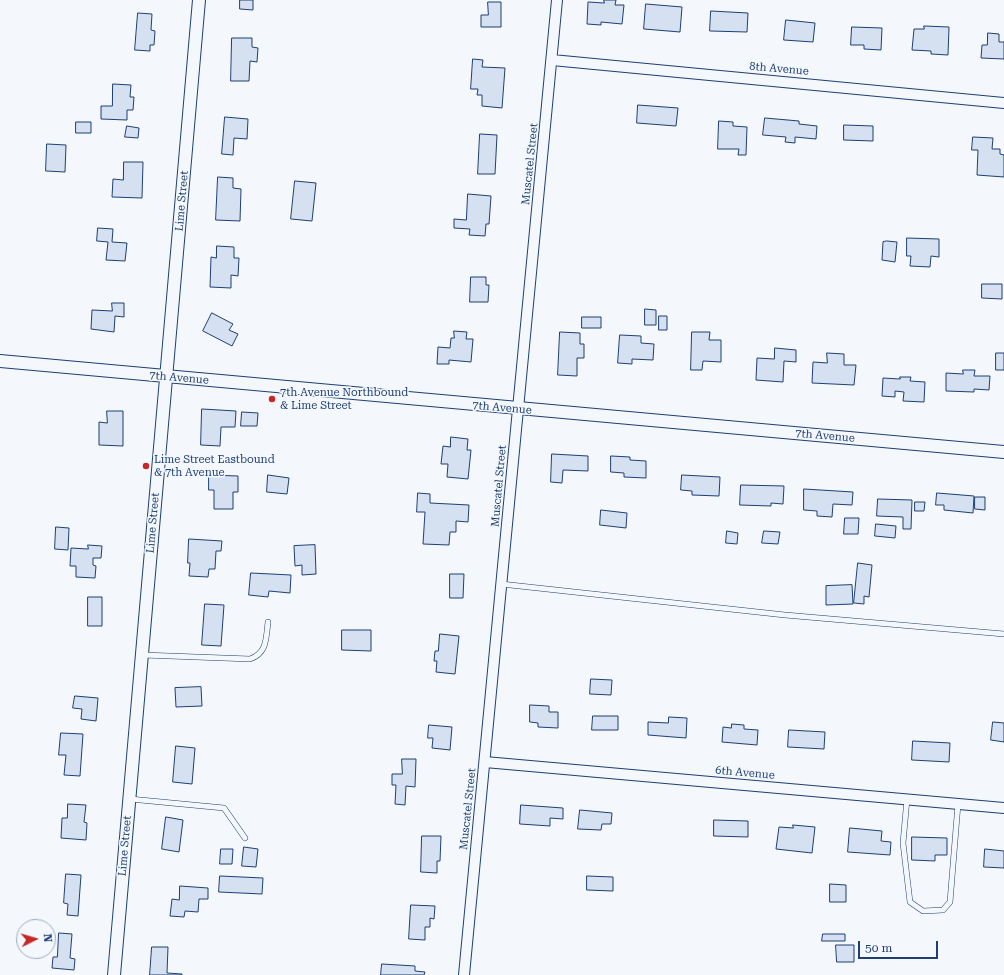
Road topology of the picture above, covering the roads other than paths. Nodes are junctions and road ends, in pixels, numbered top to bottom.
1 (199, 0) edge
2 (557, 0) edge
3 (552, 60) junction
4 (1004, 103) edge
5 (0, 362) edge
6 (166, 377) junction
7 (518, 409) junction
8 (1004, 452) edge
9 (501, 584) junction
10 (268, 622) dead end
11 (1004, 634) edge
12 (142, 655) junction
13 (485, 762) junction
14 (129, 799) junction
15 (907, 799) junction
16 (958, 804) junction
17 (1004, 808) edge
18 (245, 838) dead end
19 (114, 975) edge
20 (464, 975) edge

1 - 6 street, Lime Street
2 - 3 street, Muscatel Street
3 - 4 street, 8th Avenue
3 - 7 street, Muscatel Street
5 - 6 street, 7th Avenue
6 - 7 street, 7th Avenue
6 - 12 street, Lime Street
7 - 8 street, 7th Avenue
7 - 9 street, Muscatel Street
9 - 11 lane
9 - 13 street, Muscatel Street
10 - 12 lane
12 - 14 street, Lime Street
13 - 15 street, 6th Avenue
13 - 20 street, Muscatel Street
14 - 18 lane
14 - 19 street, Lime Street
15 - 16 street, 6th Avenue
15 - 16 lane
16 - 17 street, 6th Avenue

